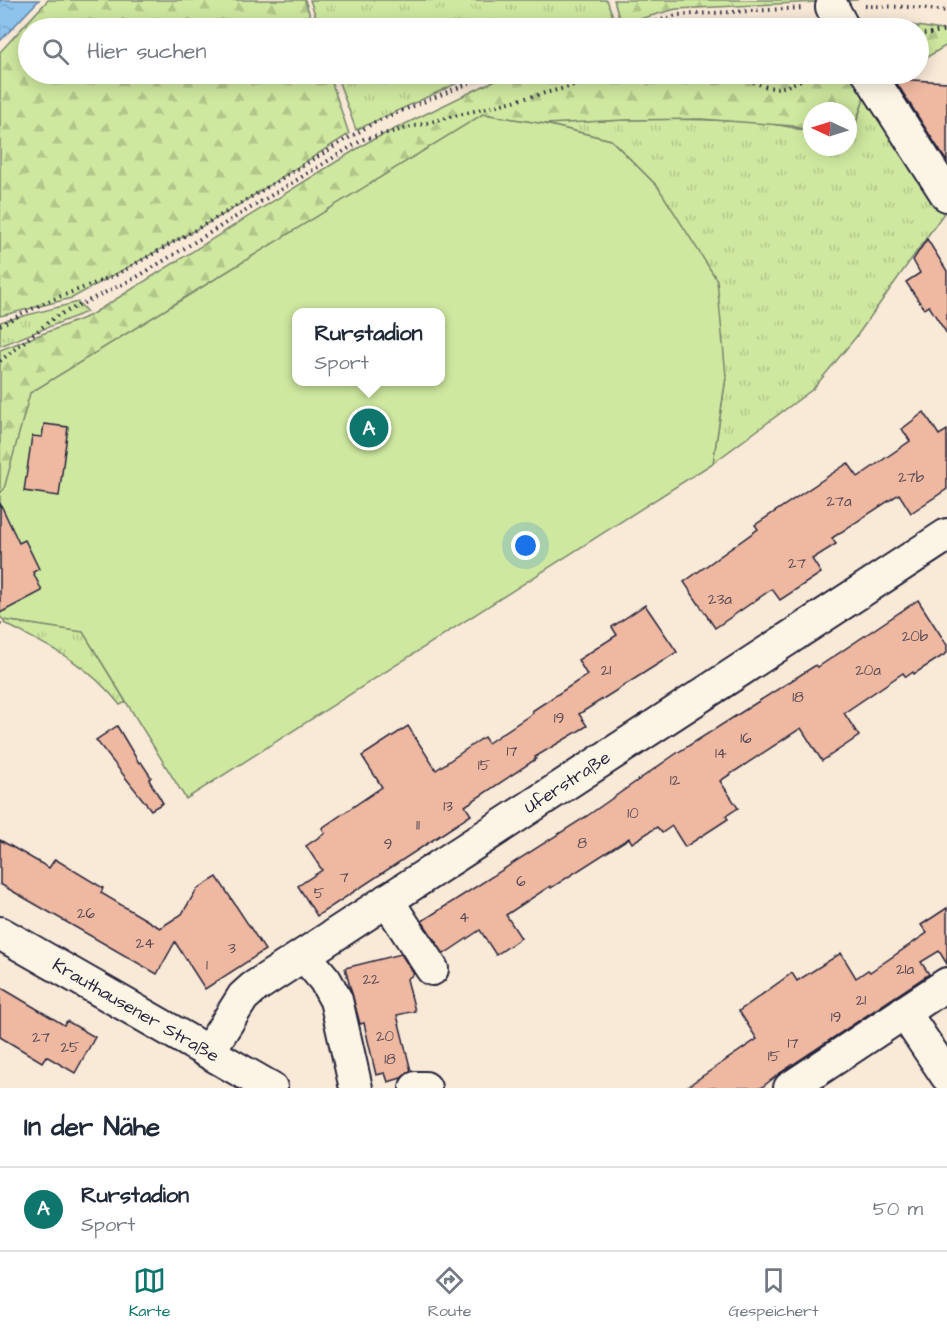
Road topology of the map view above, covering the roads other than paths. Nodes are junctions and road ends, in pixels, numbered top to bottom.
1 (876, 84) edge
2 (947, 195) edge
3 (947, 535) edge
4 (387, 900) junction
5 (0, 933) edge
6 (304, 955) junction
7 (432, 969) dead end
8 (947, 984) edge
9 (904, 1012) junction
10 (208, 1051) junction
11 (947, 1076) edge
12 (271, 1088) edge
13 (356, 1088) edge
14 (416, 1088) edge
15 (425, 1088) edge
16 (790, 1088) edge

1 - 2 street
3 - 4 street, Uferstraße
4 - 6 street, Uferstraße
4 - 7 street
5 - 10 street, Krauthausener Straße
6 - 10 street, Uferstraße
6 - 13 street
8 - 9 street
9 - 11 street
9 - 16 street
10 - 12 street, Krauthausener Straße
14 - 15 street

